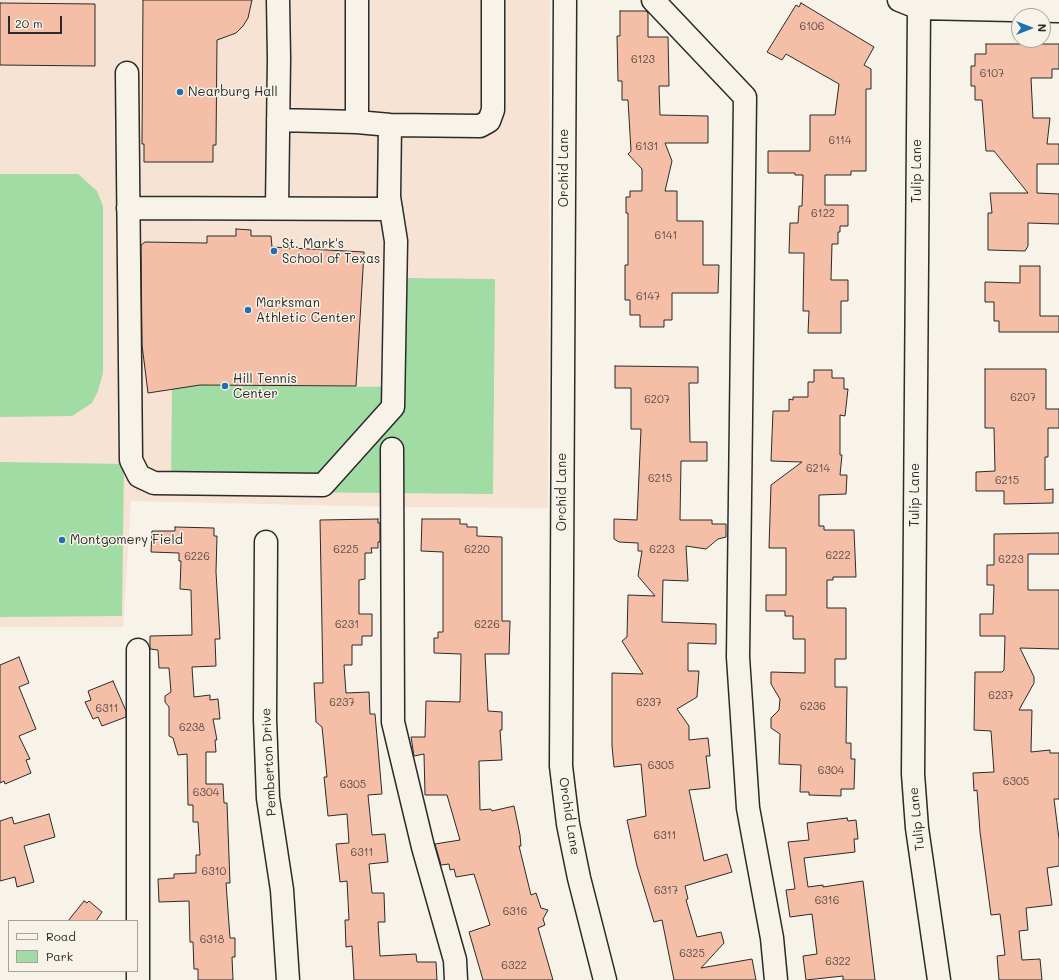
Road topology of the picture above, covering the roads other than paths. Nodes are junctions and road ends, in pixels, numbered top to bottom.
1 (278, 0) edge
2 (357, 0) edge
3 (493, 0) edge
4 (565, 0) edge
5 (653, 0) edge
6 (899, 0) edge
7 (919, 8) junction
8 (1059, 11) edge
9 (127, 73) dead end
10 (278, 120) junction
11 (357, 122) junction
12 (390, 125) junction
13 (128, 208) junction
14 (277, 208) junction
15 (391, 209) junction
16 (392, 449) dead end
17 (266, 542) dead end
18 (138, 650) dead end
19 (138, 980) edge
20 (288, 980) edge
21 (456, 980) edge
22 (605, 980) edge
23 (776, 980) edge
24 (939, 980) edge

1 - 10 street
2 - 11 street
3 - 12 street
4 - 22 street, Orchid Lane
5 - 23 street
6 - 7 street
7 - 8 street
7 - 24 street, Tulip Lane
9 - 13 street
10 - 11 street
10 - 14 street
11 - 12 street
12 - 15 street
13 - 14 street
13 - 15 street
14 - 15 street
16 - 21 street
17 - 20 street, Pemberton Drive
18 - 19 street

